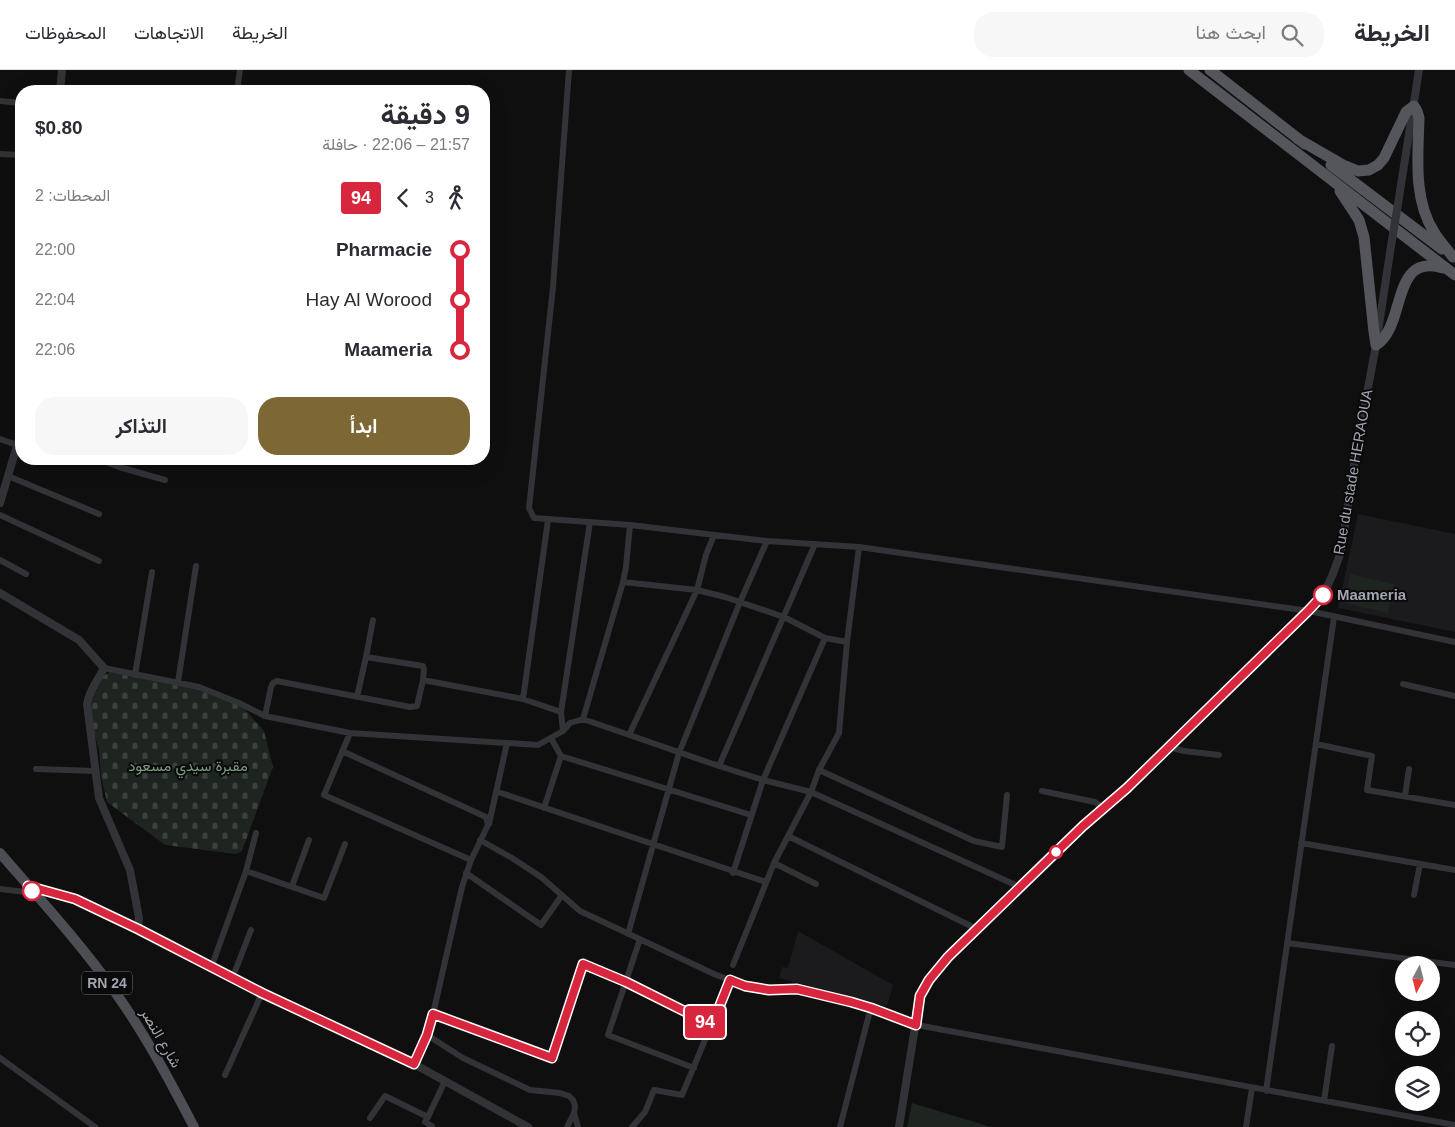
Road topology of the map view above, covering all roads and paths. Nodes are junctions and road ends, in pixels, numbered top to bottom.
1 (62, 70) edge
2 (240, 70) edge
3 (568, 70) edge
4 (1189, 70) edge
5 (1210, 70) edge
6 (1419, 70) edge
7 (61, 85) edge
8 (238, 85) edge
9 (0, 101) edge
10 (15, 102) edge
11 (1414, 106) junction
12 (1298, 139) junction
13 (0, 154) edge
14 (15, 155) edge
15 (1334, 181) junction
16 (1454, 258) edge
17 (1452, 272) edge
18 (1376, 345) junction
19 (0, 439) edge
20 (15, 444) edge
21 (15, 454) edge
22 (114, 465) edge
23 (8, 476) junction
24 (165, 480) dead end
25 (0, 503) edge
26 (99, 514) dead end
27 (0, 515) edge
28 (548, 520) junction
29 (590, 522) junction
30 (630, 525) junction
31 (714, 535) junction
32 (767, 541) junction
33 (815, 544) junction
34 (859, 546) junction
35 (0, 560) edge
36 (99, 561) dead end
37 (196, 566) dead end
38 (152, 572) dead end
39 (26, 574) dead end
40 (623, 582) junction
41 (697, 590) junction
42 (0, 593) edge
43 (740, 602) junction
44 (1308, 611) junction
45 (784, 617) junction
46 (1334, 617) junction
47 (373, 620) dead end
48 (826, 638) junction
49 (847, 642) junction
50 (1455, 642) edge
51 (366, 656) junction
52 (104, 668) junction
53 (135, 675) junction
54 (423, 680) junction
55 (178, 682) junction
56 (1403, 684) dead end
57 (357, 696) junction
58 (1455, 696) edge
59 (523, 698) junction
60 (561, 712) junction
61 (266, 716) junction
62 (583, 719) junction
63 (563, 731) junction
64 (350, 733) junction
65 (629, 735) junction
66 (551, 738) junction
67 (506, 743) junction
68 (1316, 744) junction
69 (1169, 747) junction
70 (342, 751) junction
71 (679, 753) junction
72 (1219, 755) dead end
73 (561, 756) junction
74 (718, 766) junction
75 (36, 769) dead end
76 (1409, 769) dead end
77 (819, 770) junction
78 (95, 771) junction
79 (763, 780) junction
80 (669, 790) junction
81 (1042, 791) dead end
82 (498, 792) dead end
83 (811, 792) junction
84 (1007, 795) dead end
85 (1405, 796) junction
86 (1455, 805) edge
87 (544, 808) junction
88 (1104, 808) junction
89 (751, 816) junction
90 (488, 825) junction
91 (256, 833) dead end
92 (788, 836) junction
93 (309, 840) dead end
94 (480, 840) junction
95 (1302, 843) junction
96 (345, 844) dead end
97 (653, 844) junction
98 (0, 853) edge
99 (471, 860) junction
100 (774, 863) junction
101 (1420, 864) junction
102 (1455, 870) edge
103 (246, 871) junction
104 (733, 872) junction
105 (466, 873) junction
106 (766, 882) junction
107 (816, 884) dead end
108 (292, 886) junction
109 (1020, 887) junction
110 (31, 889) junction
111 (0, 890) edge
112 (1414, 895) dead end
113 (562, 896) junction
114 (138, 929) junction
115 (977, 929) junction
116 (251, 930) dead end
117 (628, 934) junction
118 (640, 939) junction
119 (1287, 943) junction
120 (732, 965) dead end
121 (1455, 965) edge
122 (211, 968) junction
123 (232, 979) junction
124 (730, 980) junction
125 (626, 982) junction
126 (262, 993) junction
127 (871, 1008) junction
128 (433, 1014) junction
129 (712, 1025) junction
130 (916, 1025) junction
131 (427, 1035) junction
132 (1332, 1046) dead end
133 (0, 1058) edge
134 (414, 1064) junction
135 (694, 1068) junction
136 (225, 1075) dead end
137 (445, 1081) junction
138 (1252, 1088) junction
139 (1266, 1091) junction
140 (1324, 1102) junction
141 (574, 1113) junction
142 (370, 1118) dead end
143 (428, 1118) junction
144 (1455, 1125) edge
145 (95, 1127) edge
146 (194, 1127) edge
147 (432, 1127) edge
148 (528, 1127) edge
149 (567, 1127) edge
150 (578, 1127) edge
151 (632, 1127) edge
152 (840, 1127) edge
153 (899, 1127) edge
154 (1246, 1127) edge

1 - 7 street
2 - 8 street
3 - 28 street
4 - 15 highway
5 - 12 highway
6 - 11 street, Rue du stade HERAOUA
9 - 10 street
11 - 12 highway
11 - 16 highway
11 - 18 street, Rue du stade HERAOUA, bridge
12 - 16 highway
13 - 14 street
15 - 17 highway
15 - 18 highway
17 - 18 highway
18 - 44 street, Rue du stade HERAOUA
19 - 20 street
21 - 23 street
22 - 24 street
23 - 25 street
23 - 26 street
27 - 36 street
28 - 29 street
28 - 59 street
29 - 30 street
29 - 60 street
30 - 31 street
30 - 40 street
31 - 32 street
31 - 41 street
32 - 33 street
32 - 43 street
33 - 34 street
33 - 45 street
34 - 44 street
34 - 49 street
35 - 39 street
37 - 55 street
38 - 53 street
40 - 41 street
40 - 62 street
41 - 43 street
41 - 65 street
42 - 52 street
43 - 45 street
43 - 71 street
44 - 46 street
44 - 69 street, Rue du stade HERAOUA
45 - 48 street
45 - 74 street
46 - 50 street
46 - 68 street
47 - 51 street
48 - 49 street
48 - 79 street
49 - 77 street
51 - 54 street
51 - 57 street
52 - 53 street
52 - 78 street
53 - 55 street
54 - 57 street
54 - 59 street
55 - 61 street
56 - 58 street
57 - 61 street
59 - 60 street
60 - 63 street
61 - 64 street
62 - 63 street
62 - 65 street
63 - 66 street
64 - 67 street
64 - 70 street
65 - 71 street
66 - 67 street
66 - 73 street
67 - 90 street
68 - 85 street
68 - 95 street
69 - 72 street
69 - 88 street, Rue du stade HERAOUA
70 - 90 street
70 - 99 street
71 - 74 street
71 - 80 street
73 - 80 street
73 - 87 street
74 - 79 street
75 - 78 street
76 - 85 street
77 - 83 street
77 - 84 street
78 - 114 street
79 - 83 street
79 - 89 street
80 - 89 street
80 - 97 street
81 - 88 street
82 - 87 street
83 - 92 street
83 - 109 street
85 - 86 street
87 - 97 street
88 - 109 street, Rue du stade HERAOUA
89 - 104 street
90 - 94 street
91 - 103 street
92 - 100 street
92 - 115 street
93 - 108 street
94 - 99 street
94 - 113 street
95 - 101 street
95 - 119 street
96 - 108 street
97 - 104 street
97 - 117 street
98 - 110 main road, شارع النصر / RN 24
99 - 105 street
100 - 106 street
100 - 107 street
101 - 102 street
101 - 112 street
103 - 108 street
103 - 122 street
104 - 106 street
105 - 113 street
105 - 128 street
106 - 120 street
109 - 115 street, Rue du stade HERAOUA
110 - 111 street
110 - 114 street
110 - 146 main road, شارع النصر / RN 24
113 - 117 street
114 - 122 street
115 - 130 street, Rue du stade HERAOUA
116 - 123 street
117 - 118 street
118 - 124 street
118 - 125 street
119 - 121 street
119 - 139 street
122 - 123 street
123 - 126 street
124 - 127 street
124 - 129 street
125 - 128 street
125 - 129 street
125 - 135 street
126 - 134 street
126 - 136 street
127 - 130 street
127 - 152 street
128 - 131 street
129 - 135 street
130 - 138 street
130 - 153 street, Rue du stade HERAOUA
131 - 134 street
131 - 141 street
132 - 140 street
133 - 145 street
134 - 137 street
135 - 151 street
137 - 143 street
137 - 148 street
138 - 139 street
138 - 154 street
139 - 140 street
140 - 144 street
141 - 149 street
141 - 150 street
142 - 143 street
143 - 147 street

